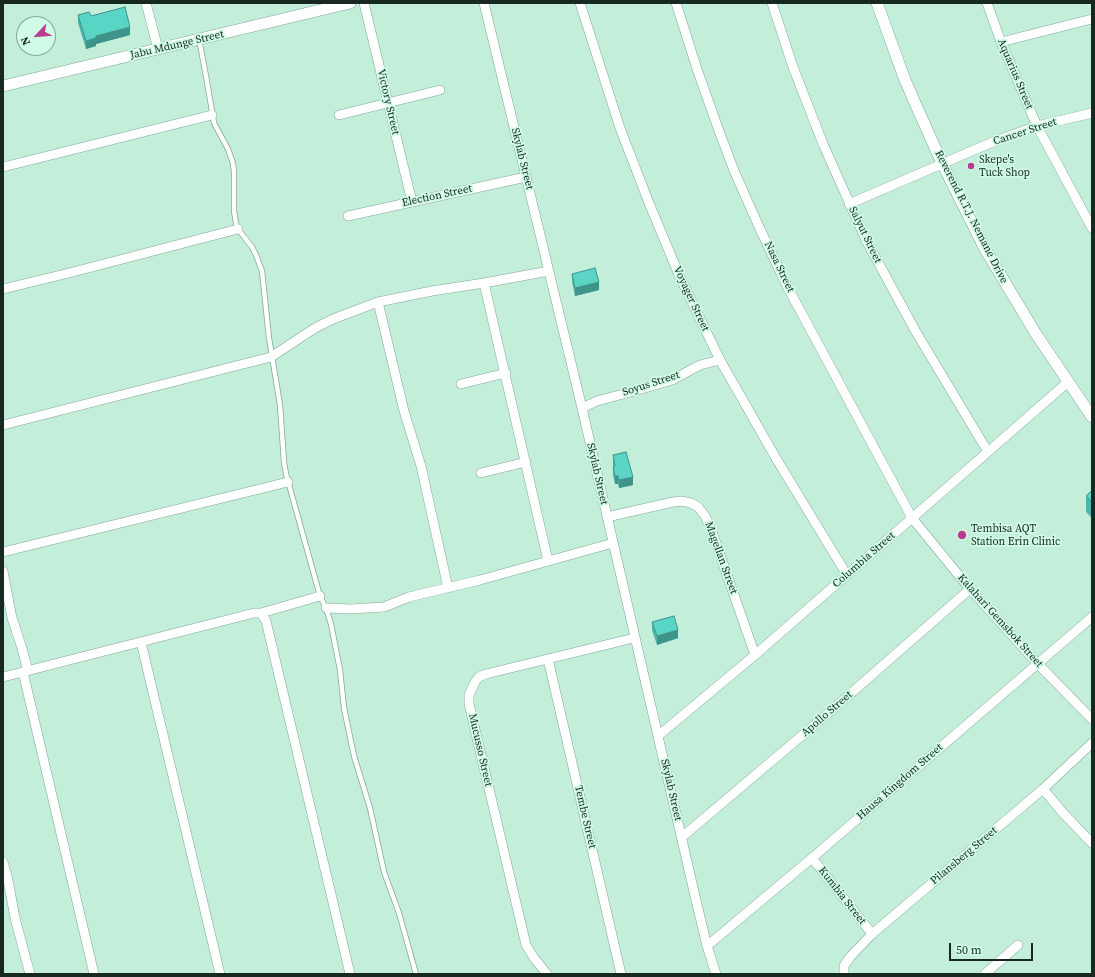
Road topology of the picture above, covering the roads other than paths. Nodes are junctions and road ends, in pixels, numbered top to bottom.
1 (146, 3) edge
2 (350, 3) edge
3 (364, 3) edge
4 (484, 3) edge
5 (580, 3) edge
6 (676, 3) edge
7 (772, 3) edge
8 (877, 3) edge
9 (987, 3) edge
10 (1092, 19) edge
11 (198, 39) junction
12 (1001, 42) junction
13 (158, 49) junction
14 (3, 86) edge
15 (440, 90) dead end
16 (389, 103) junction
17 (1092, 113) edge
18 (212, 115) junction
19 (339, 115) dead end
20 (1037, 126) junction
21 (942, 163) junction
22 (3, 168) edge
23 (526, 177) junction
24 (412, 202) junction
25 (849, 204) junction
26 (348, 216) dead end
27 (1092, 228) edge
28 (238, 229) junction
29 (549, 271) junction
30 (484, 283) junction
31 (3, 289) edge
32 (378, 302) junction
33 (271, 357) junction
34 (720, 360) junction
35 (506, 373) junction
36 (1068, 382) junction
37 (461, 384) dead end
38 (582, 408) junction
39 (1092, 417) edge
40 (3, 425) edge
41 (988, 452) junction
42 (526, 462) junction
43 (481, 473) dead end
44 (288, 482) junction
45 (607, 517) junction
46 (912, 518) junction
47 (613, 543) junction
48 (3, 552) edge
49 (548, 561) junction
50 (3, 571) edge
51 (847, 575) junction
52 (448, 588) junction
53 (970, 589) junction
54 (320, 596) junction
55 (326, 608) junction
56 (261, 613) junction
57 (1092, 616) edge
58 (634, 638) junction
59 (141, 642) junction
60 (755, 654) junction
61 (548, 659) junction
62 (1037, 663) junction
63 (25, 671) junction
64 (3, 677) edge
65 (1092, 719) edge
66 (658, 736) junction
67 (1092, 743) edge
68 (1043, 789) junction
69 (682, 837) junction
70 (1092, 843) edge
71 (812, 858) junction
72 (3, 862) edge
73 (872, 934) junction
74 (1018, 945) dead end
75 (707, 946) junction
76 (30, 974) edge
77 (94, 974) edge
78 (220, 974) edge
79 (350, 974) edge
80 (416, 974) edge
81 (547, 974) edge
82 (621, 974) edge
83 (716, 974) edge
84 (844, 974) edge
85 (985, 974) edge

1 - 13 street
2 - 11 street, Jabu Mdunge Street
3 - 16 street, Victory Street
4 - 23 street, Skylab Street
5 - 34 street, Voyager Street
6 - 46 street, Nasa Street
7 - 25 street, Salyut Street
8 - 21 street, Reverend R.T.J. Nemane Drive
9 - 12 street, Aquarius Street
10 - 12 street
11 - 13 street, Jabu Mdunge Street
11 - 18 lane
12 - 20 street, Aquarius Street
13 - 14 street, Jabu Mdunge Street
15 - 16 street
16 - 19 street
16 - 24 street, Victory Street
17 - 20 street, Cancer Street
18 - 22 street
18 - 28 lane
20 - 21 street, Cancer Street
20 - 27 street, Aquarius Street
21 - 25 street, Cancer Street
21 - 36 street, Reverend R.T.J. Nemane Drive
23 - 24 street, Election Street
23 - 29 street, Skylab Street
24 - 26 street, Election Street
25 - 41 street, Salyut Street
28 - 31 street
28 - 33 lane
29 - 30 street
29 - 38 street, Skylab Street
30 - 32 street
30 - 35 street
32 - 33 street
32 - 52 street
33 - 40 street
33 - 44 lane
34 - 38 street, Soyus Street
34 - 51 street, Voyager Street
35 - 37 street
35 - 42 street
36 - 39 street, Reverend R.T.J. Nemane Drive
36 - 41 street, Columbia Street
38 - 45 street, Skylab Street
41 - 46 street, Columbia Street
42 - 43 street
42 - 49 street
44 - 48 street
44 - 54 lane
45 - 47 street, Skylab Street
45 - 60 street, Magellan Street
46 - 51 street, Columbia Street
46 - 53 street, Kalahari Gemsbok Street
47 - 49 street
47 - 58 street, Skylab Street
49 - 52 street
50 - 63 street
51 - 60 street, Columbia Street
52 - 55 street
53 - 62 street, Kalahari Gemsbok Street
53 - 69 street, Apollo Street
54 - 55 lane
54 - 56 street
55 - 80 lane
56 - 59 street
56 - 79 street
57 - 62 street, Hausa Kingdom Street
58 - 61 street, Mucusso Street
58 - 66 street, Skylab Street
59 - 63 street
59 - 78 street
60 - 66 street, Columbia Street
61 - 81 street, Mucusso Street
61 - 82 street, Tembe Street
62 - 65 street, Kalahari Gemsbok Street
62 - 71 street, Hausa Kingdom Street
63 - 64 street
63 - 77 street
66 - 69 street, Skylab Street
67 - 68 street, Pilansberg Street
68 - 70 street
68 - 73 street, Pilansberg Street
69 - 75 street, Skylab Street
71 - 73 street, Kumbia Street
71 - 75 street, Hausa Kingdom Street
72 - 76 street
73 - 84 street, Pilansberg Street
74 - 85 street
75 - 83 street, Skylab Street

